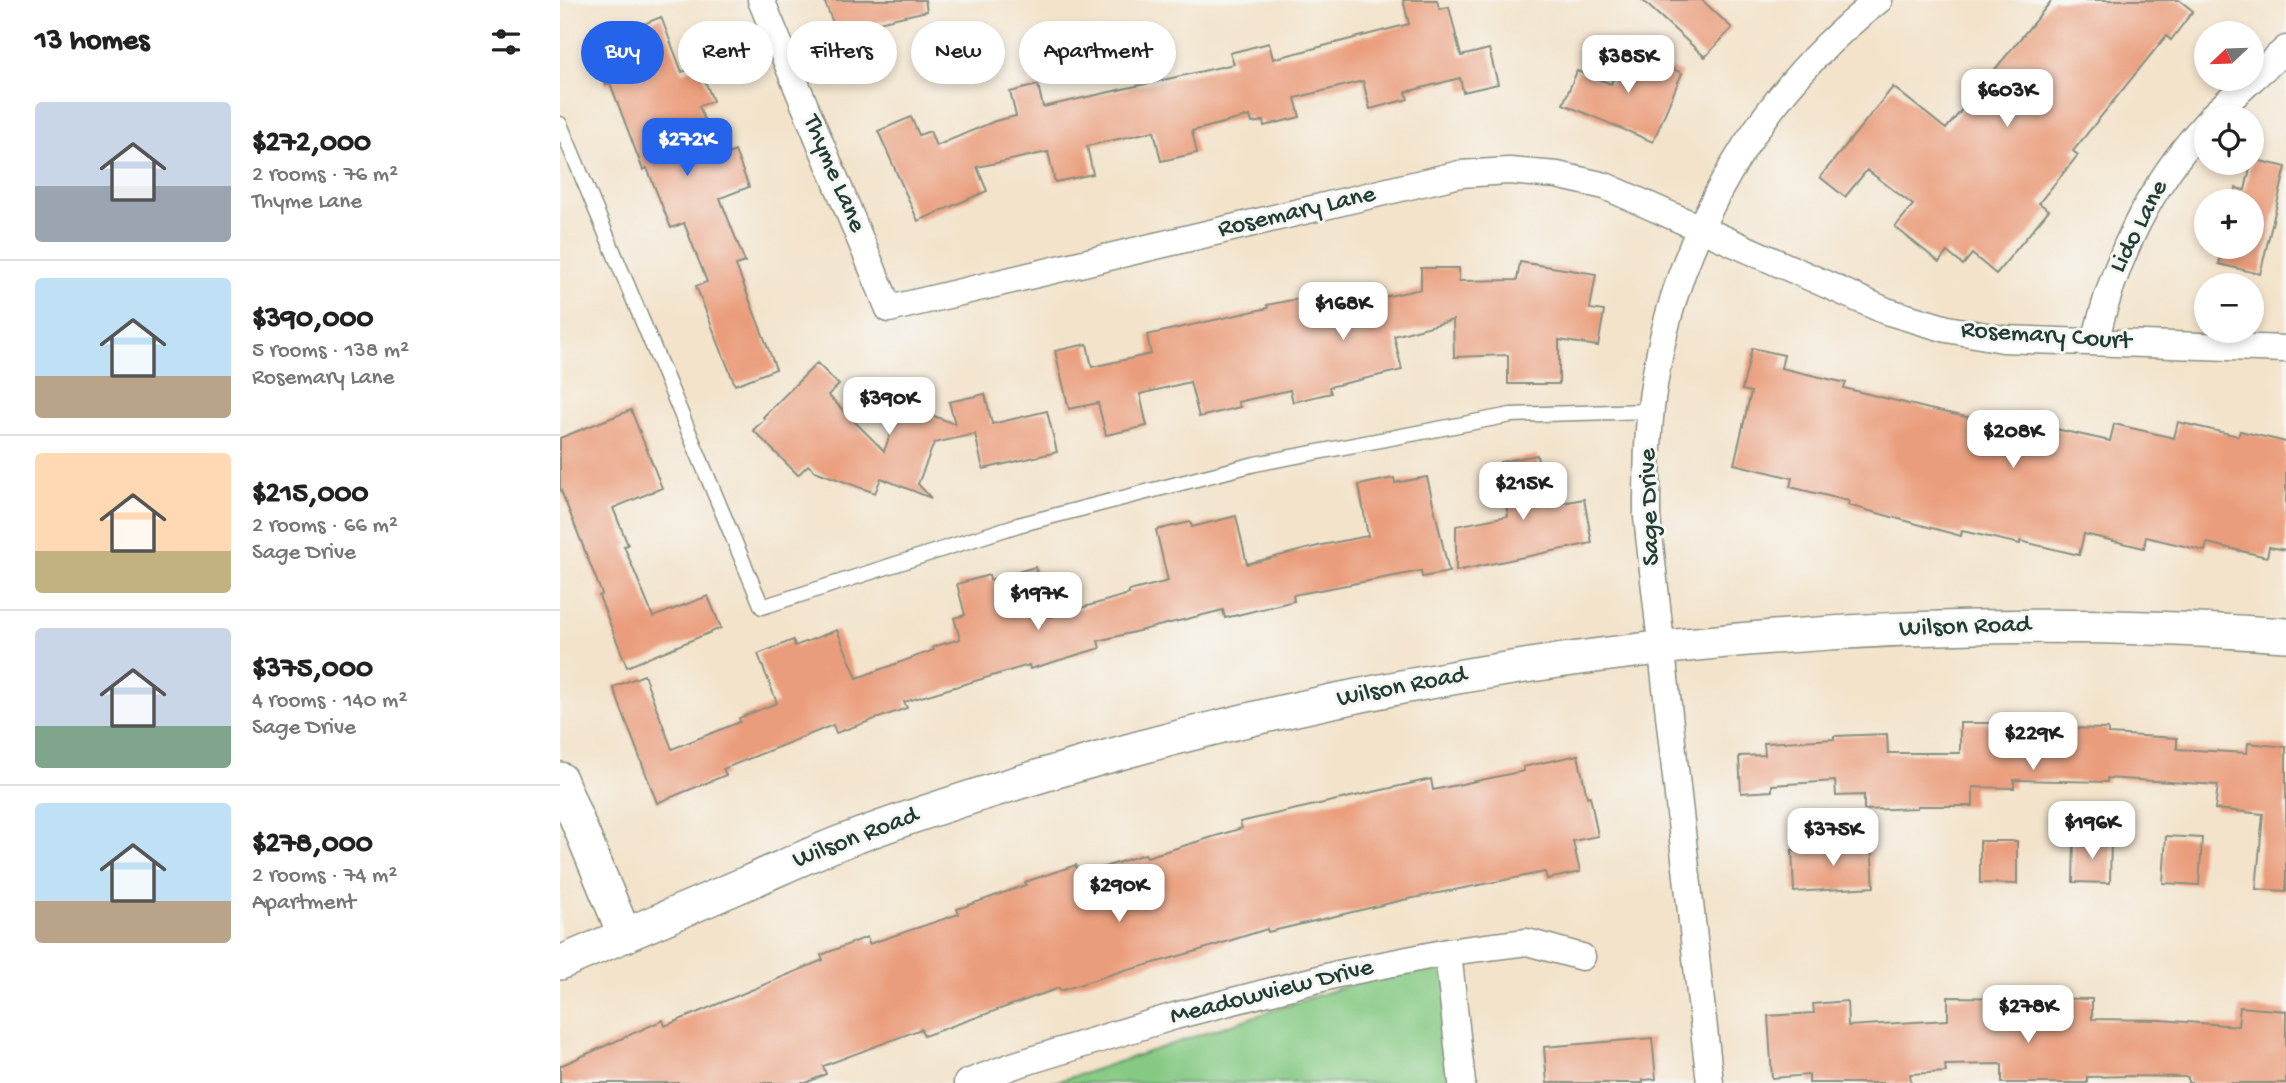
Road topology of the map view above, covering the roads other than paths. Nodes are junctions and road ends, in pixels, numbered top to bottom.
1 (761, 0) edge
2 (1879, 0) edge
3 (2286, 50) edge
4 (2264, 69) edge
5 (2239, 91) edge
6 (2224, 105) edge
7 (560, 124) edge
8 (2194, 136) edge
9 (1700, 228) junction
10 (889, 309) joint
11 (2095, 342) junction
12 (2286, 349) edge
13 (1651, 411) junction
14 (2286, 635) edge
15 (1661, 647) junction
16 (560, 779) edge
17 (625, 936) junction
18 (1447, 951) junction
19 (1582, 957) dead end
20 (560, 963) edge
21 (967, 1083) edge
22 (1462, 1083) edge
23 (1710, 1083) edge

1 - 10 street, Thyme Lane
2 - 9 street, Sage Drive
3 - 4 street
5 - 6 street
7 - 13 lane
8 - 11 street, Lido Lane
9 - 10 street, Rosemary Lane
9 - 11 street, Rosemary Court
9 - 13 street, Sage Drive
11 - 12 street, Rosemary Court
13 - 15 street, Sage Drive
14 - 15 street, Wilson Road
15 - 17 street, Wilson Road
15 - 23 street, Sage Drive
16 - 17 street
17 - 20 street, Wilson Road
18 - 19 street, Meadowview Drive
18 - 21 street, Meadowview Drive
18 - 22 street

